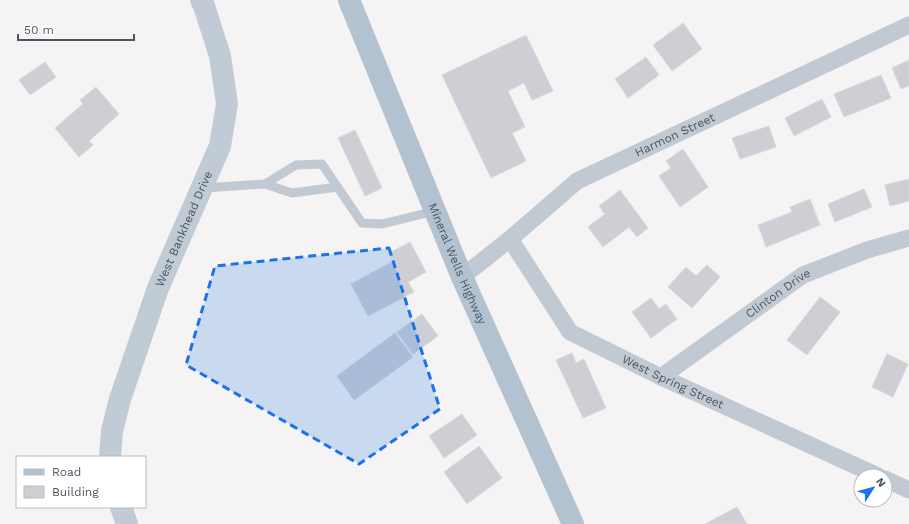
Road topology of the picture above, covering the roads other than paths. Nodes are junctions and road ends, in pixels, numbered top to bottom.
1 (200, 0) edge
2 (349, 0) edge
3 (909, 25) edge
4 (265, 184) junction
5 (338, 187) junction
6 (202, 188) junction
7 (435, 211) junction
8 (909, 238) edge
9 (510, 239) junction
10 (462, 277) junction
11 (661, 377) junction
12 (110, 456) edge
13 (860, 468) edge
14 (893, 483) edge
15 (909, 490) edge
16 (121, 508) edge
17 (571, 523) edge
18 (127, 524) edge

1 - 6 street, West Bankhead Drive
2 - 7 main road, Mineral Wells Highway
3 - 9 street, Harmon Street
4 - 5 lane
4 - 5 lane
4 - 6 lane
5 - 7 lane
6 - 12 street, West Bankhead Drive
7 - 10 main road, Mineral Wells Highway
8 - 11 street, Clinton Drive
9 - 10 street, Harmon Street
9 - 11 street, West Spring Street
10 - 17 main road, Mineral Wells Highway
11 - 13 street, West Spring Street
14 - 15 street
16 - 18 street

